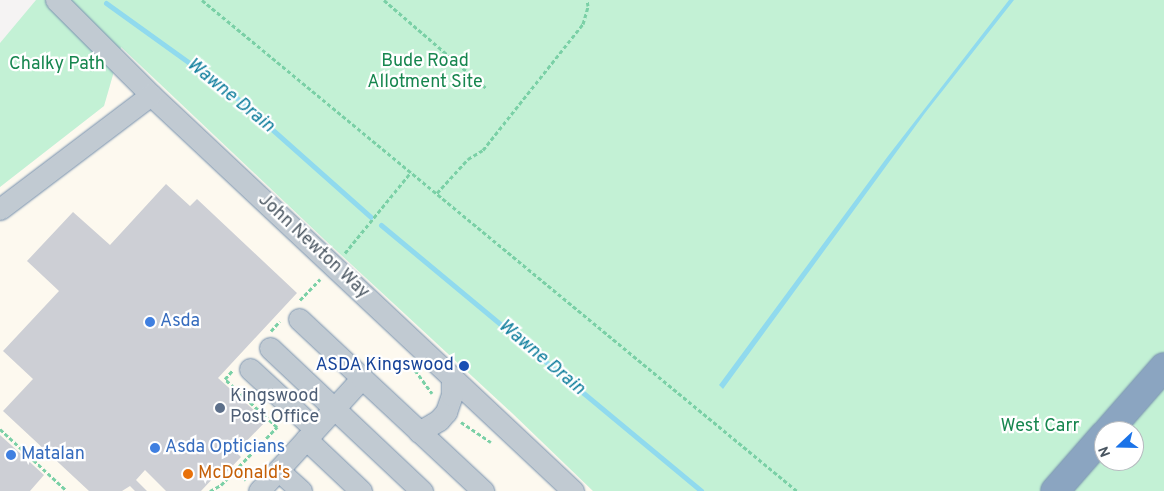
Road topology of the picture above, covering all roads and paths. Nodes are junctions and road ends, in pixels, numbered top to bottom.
1 (56, 0) edge
2 (202, 0) edge
3 (384, 0) edge
4 (587, 0) edge
5 (486, 88) dead end
6 (151, 95) junction
7 (436, 193) junction
8 (0, 209) edge
9 (299, 319) dead end
10 (270, 348) dead end
11 (1164, 367) edge
12 (250, 369) dead end
13 (362, 378) junction
14 (452, 378) junction
15 (333, 408) junction
16 (1117, 421) edge
17 (0, 430) edge
18 (419, 432) junction
19 (310, 434) junction
20 (1094, 447) edge
21 (278, 470) junction
22 (1056, 490) edge
23 (67, 491) edge
24 (259, 491) edge
25 (301, 491) edge
26 (361, 491) edge
27 (422, 491) edge
28 (483, 491) edge
29 (573, 491) edge
30 (797, 491) edge

1 - 6 street, John Newton Way
2 - 7 path
3 - 5 path
4 - 7 path
6 - 8 street
6 - 14 street, John Newton Way
7 - 30 path
9 - 13 street
10 - 15 street
11 - 16 highway
12 - 19 street
13 - 15 street
13 - 18 street
14 - 18 street
14 - 29 street, John Newton Way
15 - 19 street
15 - 27 street
17 - 23 path
18 - 28 street
19 - 21 street
19 - 26 street
20 - 22 highway
21 - 24 street
21 - 25 street

